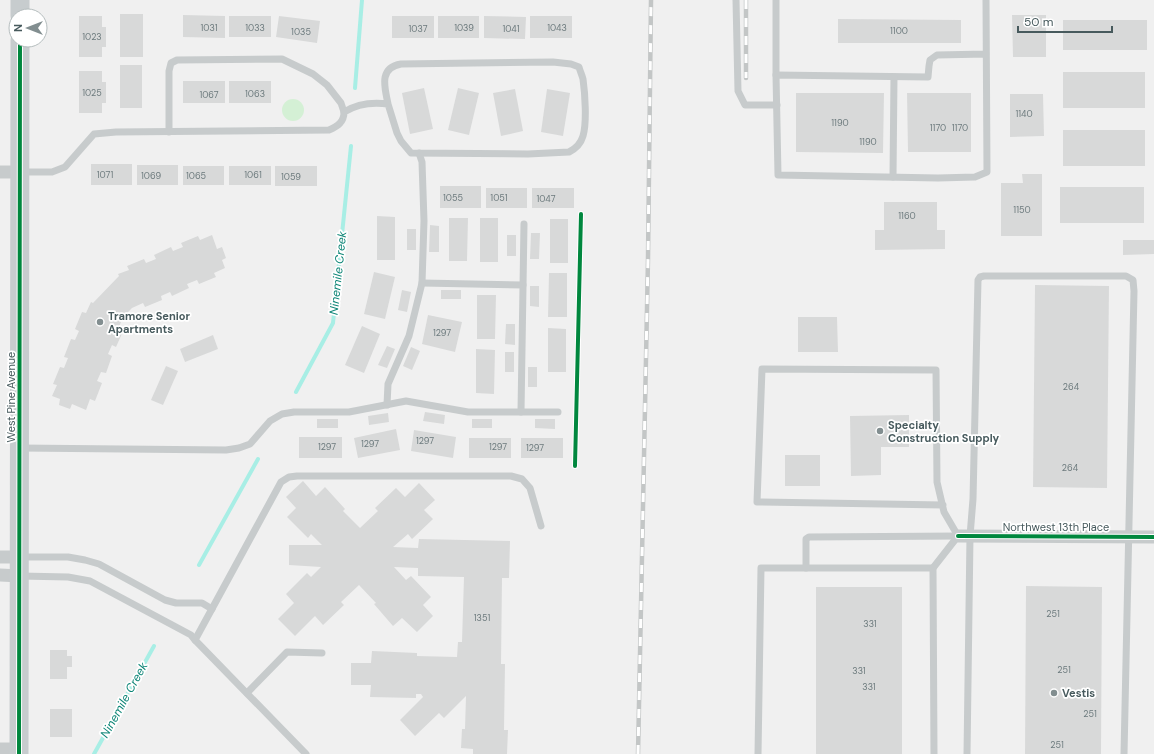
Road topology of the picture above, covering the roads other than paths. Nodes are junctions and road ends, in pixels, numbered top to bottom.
1 (736, 0) edge
2 (776, 0) edge
3 (986, 0) edge
4 (20, 48) edge
5 (986, 54) junction
6 (776, 75) junction
7 (894, 77) junction
8 (388, 104) junction
9 (777, 105) junction
10 (344, 112) junction
11 (169, 132) junction
12 (419, 153) junction
13 (0, 172) edge
14 (19, 172) junction
15 (893, 177) junction
16 (524, 224) dead end
17 (422, 282) junction
18 (523, 285) junction
19 (387, 405) junction
20 (521, 412) junction
21 (558, 412) dead end
22 (20, 448) junction
23 (943, 505) junction
24 (540, 526) dead end
25 (964, 536) junction
26 (1129, 537) junction
27 (1154, 537) edge
28 (20, 556) junction
29 (0, 557) edge
30 (806, 568) junction
31 (933, 568) junction
32 (0, 575) edge
33 (20, 576) junction
34 (212, 609) junction
35 (195, 640) junction
36 (322, 653) dead end
37 (247, 693) junction
38 (0, 749) edge
39 (19, 752) edge
40 (306, 754) edge
41 (758, 754) edge
42 (934, 754) edge
43 (967, 754) edge
44 (1124, 754) edge

1 - 9 lane
2 - 6 lane
3 - 5 lane
4 - 14 street, West Pine Avenue
5 - 7 lane
5 - 15 lane
6 - 7 lane
6 - 9 lane
7 - 15 lane
8 - 10 lane
8 - 12 lane
8 - 12 lane
9 - 15 lane
10 - 11 lane
10 - 11 lane
11 - 14 lane
12 - 17 lane
13 - 14 street
14 - 22 street, West Pine Avenue
16 - 18 lane
17 - 18 lane
17 - 19 lane
18 - 20 lane
19 - 20 lane
19 - 22 lane
20 - 21 lane
22 - 28 street, West Pine Avenue
23 - 23 lane
23 - 25 lane
24 - 34 lane
25 - 26 street, Northwest 13th Place
25 - 26 lane
25 - 30 lane
25 - 31 lane
25 - 43 lane
26 - 27 street, Northwest 13th Place
26 - 44 lane
28 - 29 street
28 - 33 street, West Pine Avenue
28 - 34 lane
30 - 31 lane
30 - 41 lane
31 - 42 lane
32 - 33 street
33 - 35 lane
33 - 39 street, West Pine Avenue
34 - 35 lane
35 - 37 lane
36 - 37 lane
37 - 40 lane
38 - 39 street

